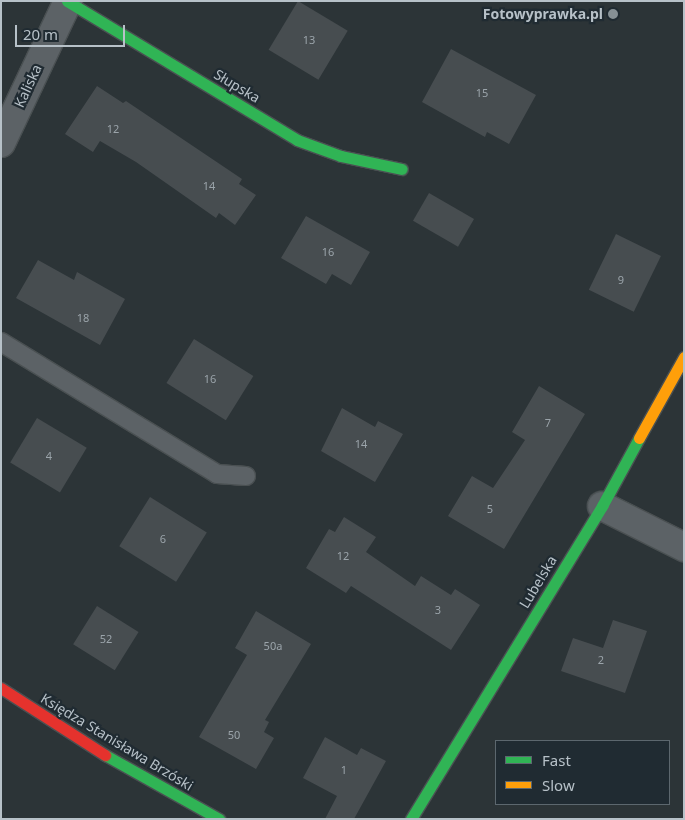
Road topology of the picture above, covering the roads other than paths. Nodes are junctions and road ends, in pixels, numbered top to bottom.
1 (68, 1) edge
2 (1, 144) edge
3 (402, 169) dead end
4 (1, 342) edge
5 (684, 356) edge
6 (246, 476) dead end
7 (602, 506) junction
8 (684, 547) edge
9 (1, 688) edge
10 (217, 818) edge
11 (411, 819) edge

1 - 2 street, Kaliska
1 - 3 street, Słupska
4 - 6 lane
5 - 7 street, Lubelska
7 - 8 street
7 - 11 street, Lubelska
9 - 10 street, Księdza Stanisława Brzóski

